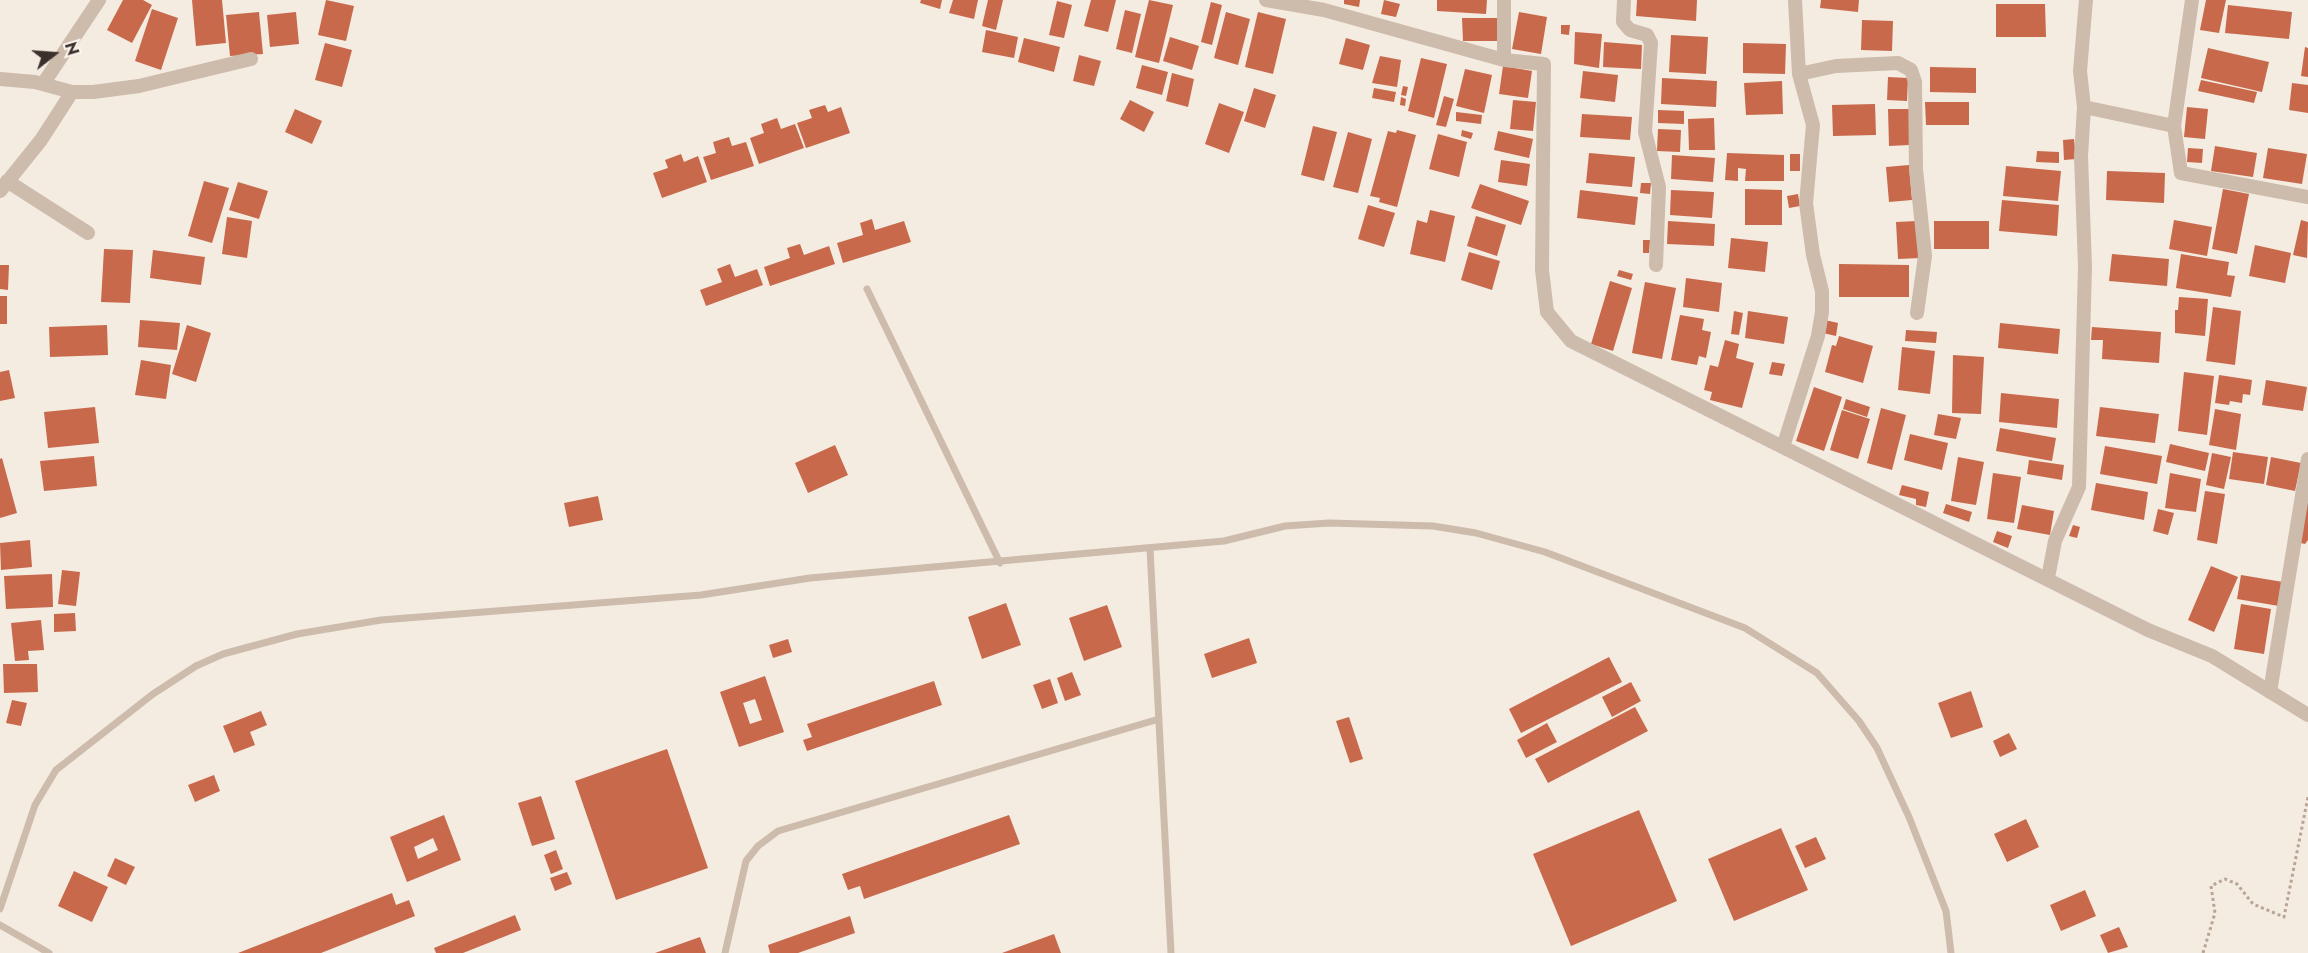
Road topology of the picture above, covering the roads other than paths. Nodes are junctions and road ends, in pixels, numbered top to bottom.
1 (99, 0) edge
2 (1266, 0) edge
3 (1504, 0) edge
4 (1624, 0) edge
5 (1795, 0) edge
6 (2086, 0) edge
7 (2192, 0) edge
8 (1324, 5) edge
9 (251, 59) dead end
10 (1504, 60) junction
11 (1799, 74) junction
12 (0, 79) edge
13 (43, 84) junction
14 (72, 92) junction
15 (2084, 107) junction
16 (2174, 126) junction
17 (4, 186) edge
18 (2308, 197) edge
19 (88, 233) dead end
20 (1656, 265) dead end
21 (867, 289) dead end
22 (1917, 313) dead end
23 (1783, 447) junction
24 (2308, 459) edge
25 (1150, 549) junction
26 (1000, 563) junction
27 (2048, 578) junction
28 (2270, 692) junction
29 (2308, 715) edge
30 (1160, 719) junction
31 (0, 909) edge
32 (0, 925) edge
33 (49, 953) edge
34 (725, 953) edge
35 (1171, 953) edge
36 (1952, 953) edge

1 - 13 street
2 - 8 street
3 - 10 street
4 - 20 street
5 - 11 street
6 - 15 street
7 - 16 street
8 - 10 street
9 - 14 street
10 - 23 street
11 - 22 street
11 - 23 street
12 - 13 street
13 - 14 street
14 - 17 street
15 - 16 street
15 - 27 street
16 - 18 street
17 - 19 street
21 - 26 lane
23 - 27 street
24 - 28 street
25 - 26 lane
25 - 30 lane
25 - 36 lane
26 - 31 lane
27 - 28 street
28 - 29 street
30 - 34 lane
30 - 35 lane
32 - 33 lane

